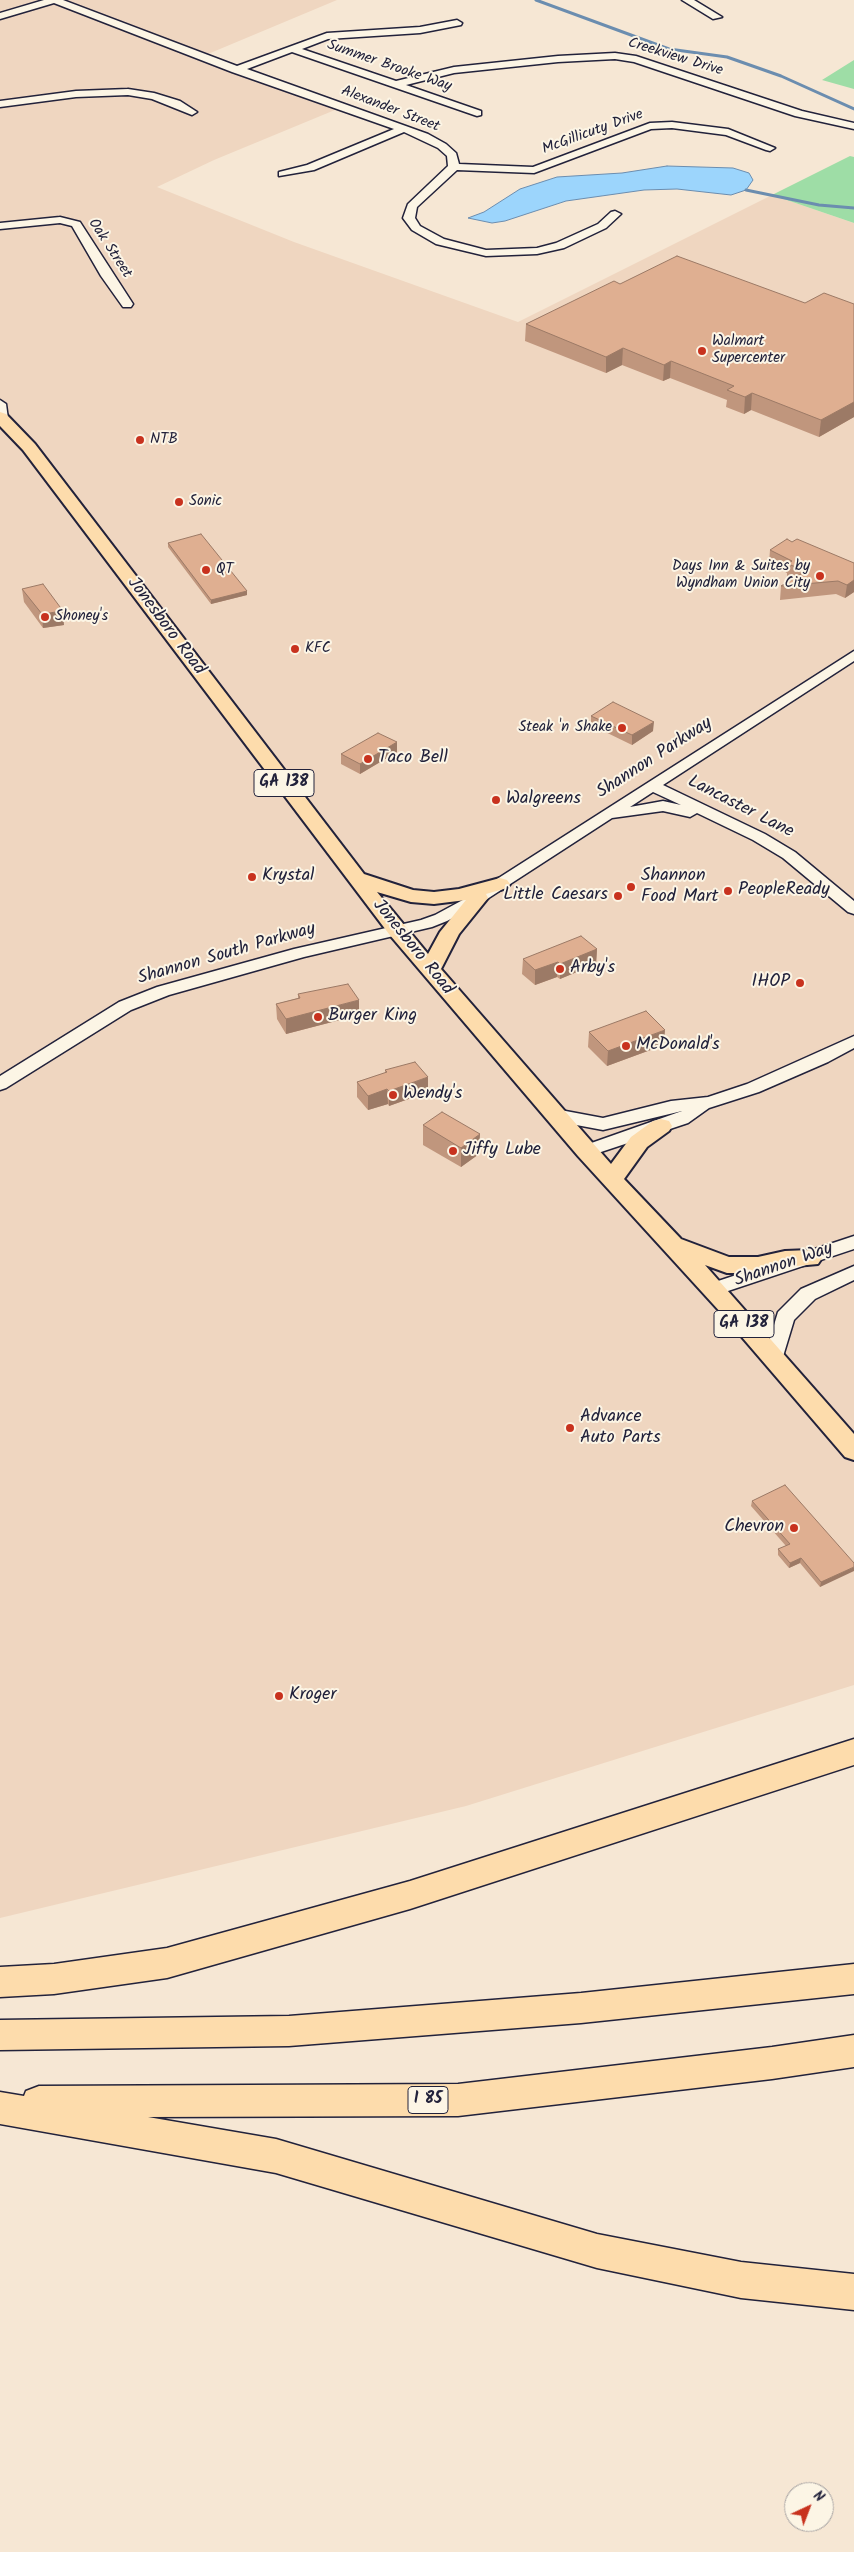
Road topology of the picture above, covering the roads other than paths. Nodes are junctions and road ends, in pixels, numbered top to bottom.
1 (54, 0) edge
2 (687, 0) edge
3 (0, 16) edge
4 (717, 16) dead end
5 (457, 23) dead end
6 (292, 49) junction
7 (236, 70) junction
8 (394, 84) junction
9 (0, 104) edge
10 (678, 111) dead end
11 (192, 112) dead end
12 (477, 113) dead end
13 (680, 126) junction
14 (854, 126) edge
15 (403, 129) junction
16 (770, 148) dead end
17 (454, 167) junction
18 (283, 174) dead end
19 (615, 214) dead end
20 (0, 226) edge
21 (127, 304) dead end
22 (1, 413) edge
23 (854, 655) edge
24 (651, 785) junction
25 (603, 817) junction
26 (733, 825) junction
27 (356, 878) junction
28 (500, 884) junction
29 (478, 898) junction
30 (854, 909) edge
31 (396, 930) junction
32 (430, 971) junction
33 (854, 1041) edge
34 (0, 1084) edge
35 (710, 1102) junction
36 (554, 1115) junction
37 (661, 1126) junction
38 (586, 1152) junction
39 (612, 1179) junction
40 (854, 1242) edge
41 (672, 1244) junction
42 (810, 1258) junction
43 (854, 1272) edge
44 (713, 1290) junction
45 (774, 1358) junction
46 (854, 1451) edge
47 (854, 1752) edge
48 (854, 1979) edge
49 (0, 1982) edge
50 (0, 2035) edge
51 (854, 2051) edge
52 (0, 2102) edge
53 (0, 2108) edge
54 (854, 2292) edge

1 - 3 street
1 - 7 street, Alexander Street
2 - 4 street
5 - 6 street
6 - 7 street
6 - 8 street, Summer Brooke Way
7 - 15 street, Alexander Street
8 - 12 street, Summer Brooke Way
8 - 14 street, Creekview Drive
9 - 11 street
10 - 13 street
13 - 16 street, McGillicuty Drive
13 - 17 street, McGillicuty Drive
15 - 17 street, Alexander Street
15 - 18 street
17 - 19 street
20 - 21 street, Oak Street
22 - 27 main road, Jonesboro Road / GA 138
23 - 24 street, Shannon Parkway
24 - 25 street, Shannon Parkway
24 - 26 street, Lancaster Lane
25 - 26 street
25 - 28 street, Shannon Parkway
26 - 30 street, Lancaster Lane
27 - 28 main road
27 - 31 main road, Jonesboro Road / GA 138
28 - 29 street, Shannon Parkway
29 - 31 street, Shannon Parkway
29 - 32 main road
31 - 32 main road, Jonesboro Road / GA 138
31 - 34 street, Shannon South Parkway
32 - 36 main road, Jonesboro Road / GA 138
33 - 35 street
35 - 36 street
35 - 37 street
36 - 38 main road, Jonesboro Road / GA 138
37 - 38 street
37 - 39 main road
38 - 39 main road, Jonesboro Road / GA 138
39 - 41 main road, Jonesboro Road / GA 138
40 - 42 street, Shannon Way
41 - 42 main road
41 - 44 main road, Jonesboro Road / GA 138
42 - 44 street, Shannon Way
43 - 45 street, Shannon Way
44 - 45 main road, Jonesboro Road / GA 138
45 - 46 main road, Jonesboro Road / GA 138
47 - 49 highway
48 - 50 highway
51 - 52 highway, I 85
53 - 54 highway

